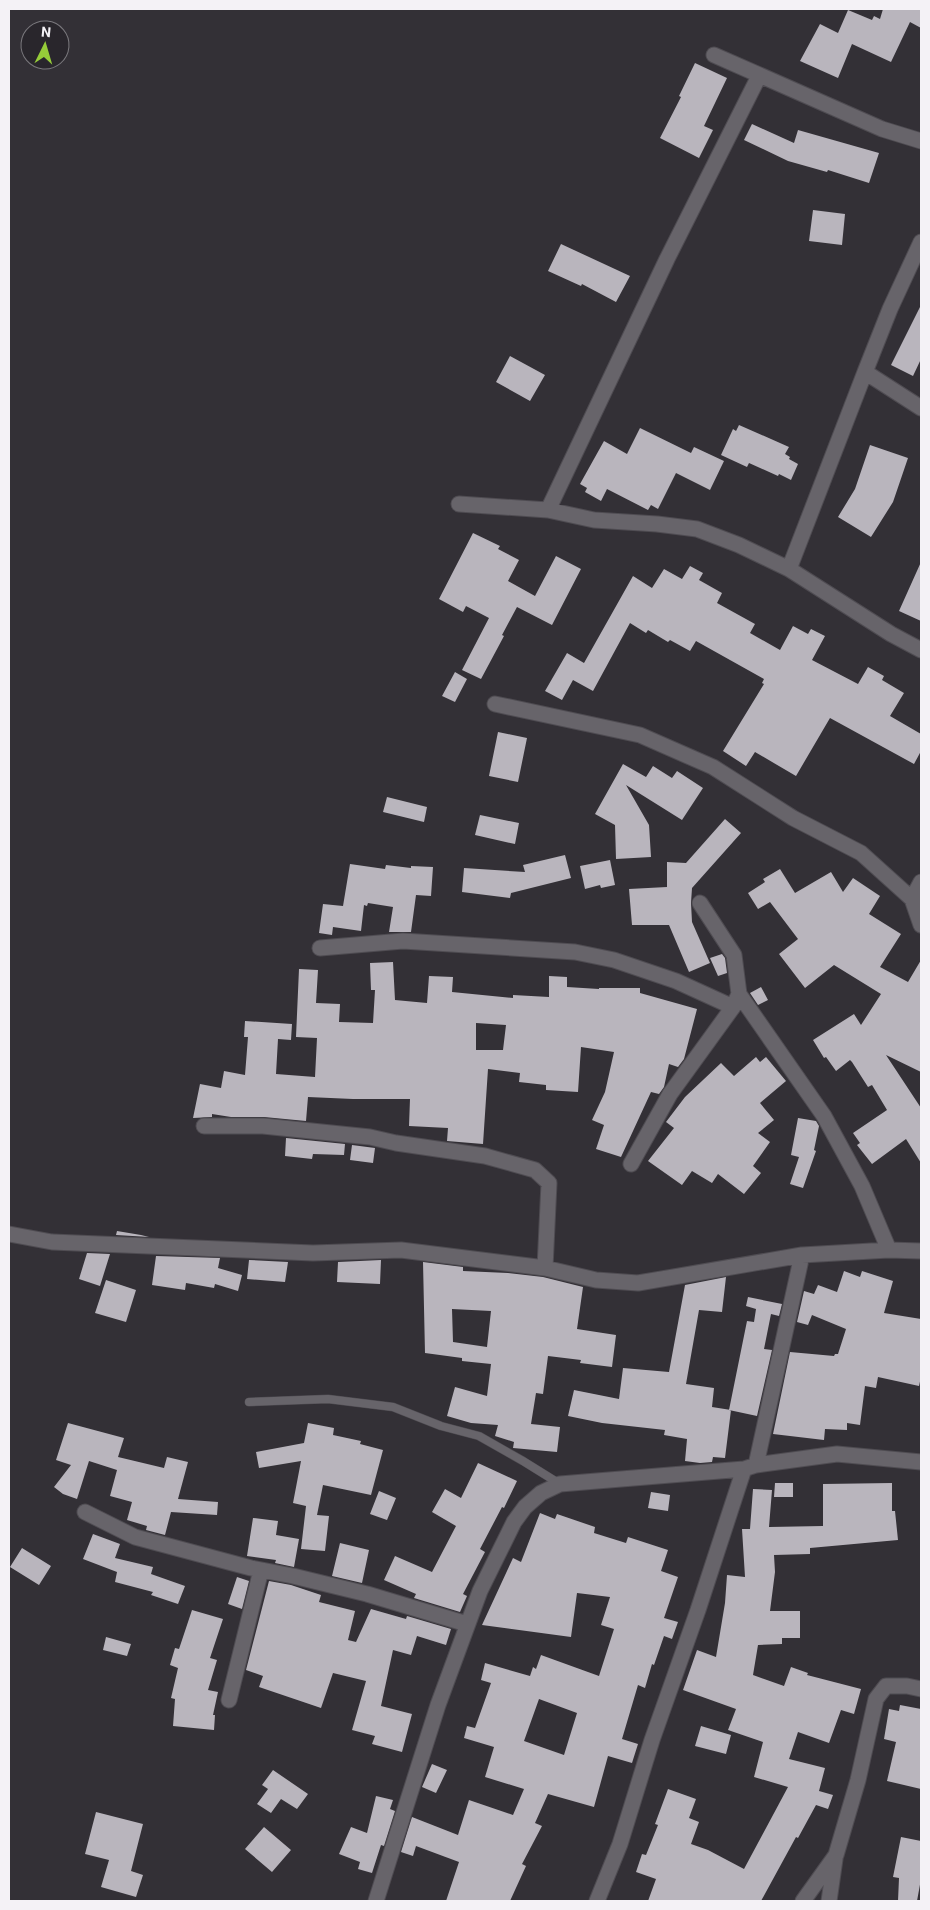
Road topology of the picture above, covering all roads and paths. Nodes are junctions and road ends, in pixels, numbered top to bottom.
1 (714, 55) dead end
2 (759, 76) junction
3 (921, 141) edge
4 (921, 242) edge
5 (865, 372) junction
6 (921, 408) edge
7 (459, 504) dead end
8 (548, 510) junction
9 (789, 569) junction
10 (921, 650) edge
11 (495, 704) dead end
12 (921, 882) edge
13 (912, 899) junction
14 (700, 904) dead end
15 (921, 925) edge
16 (320, 948) dead end
17 (736, 1001) junction
18 (204, 1126) dead end
19 (630, 1164) dead end
20 (9, 1234) edge
21 (889, 1250) junction
22 (921, 1251) edge
23 (802, 1255) junction
24 (545, 1268) junction
25 (249, 1402) dead end
26 (921, 1462) edge
27 (750, 1467) junction
28 (560, 1484) junction
29 (84, 1512) dead end
30 (261, 1570) junction
31 (467, 1624) junction
32 (921, 1689) edge
33 (229, 1700) dead end
34 (836, 1855) junction
35 (376, 1901) edge
36 (597, 1901) edge
37 (803, 1901) edge
38 (828, 1901) edge

1 - 2 street
2 - 3 street
2 - 8 street
4 - 5 street
5 - 6 street
5 - 9 street
7 - 8 street
8 - 9 street
9 - 10 street
11 - 13 street
12 - 13 street
13 - 15 street
14 - 17 street
16 - 17 street
17 - 19 street
17 - 21 street
18 - 24 street
20 - 24 street
21 - 22 street
21 - 23 street
23 - 24 street
23 - 27 street
25 - 28 lane
26 - 27 street
27 - 28 street
27 - 36 street
28 - 31 street
29 - 30 street
30 - 31 street
30 - 33 street
31 - 35 street
32 - 34 street
34 - 37 street
34 - 38 street

